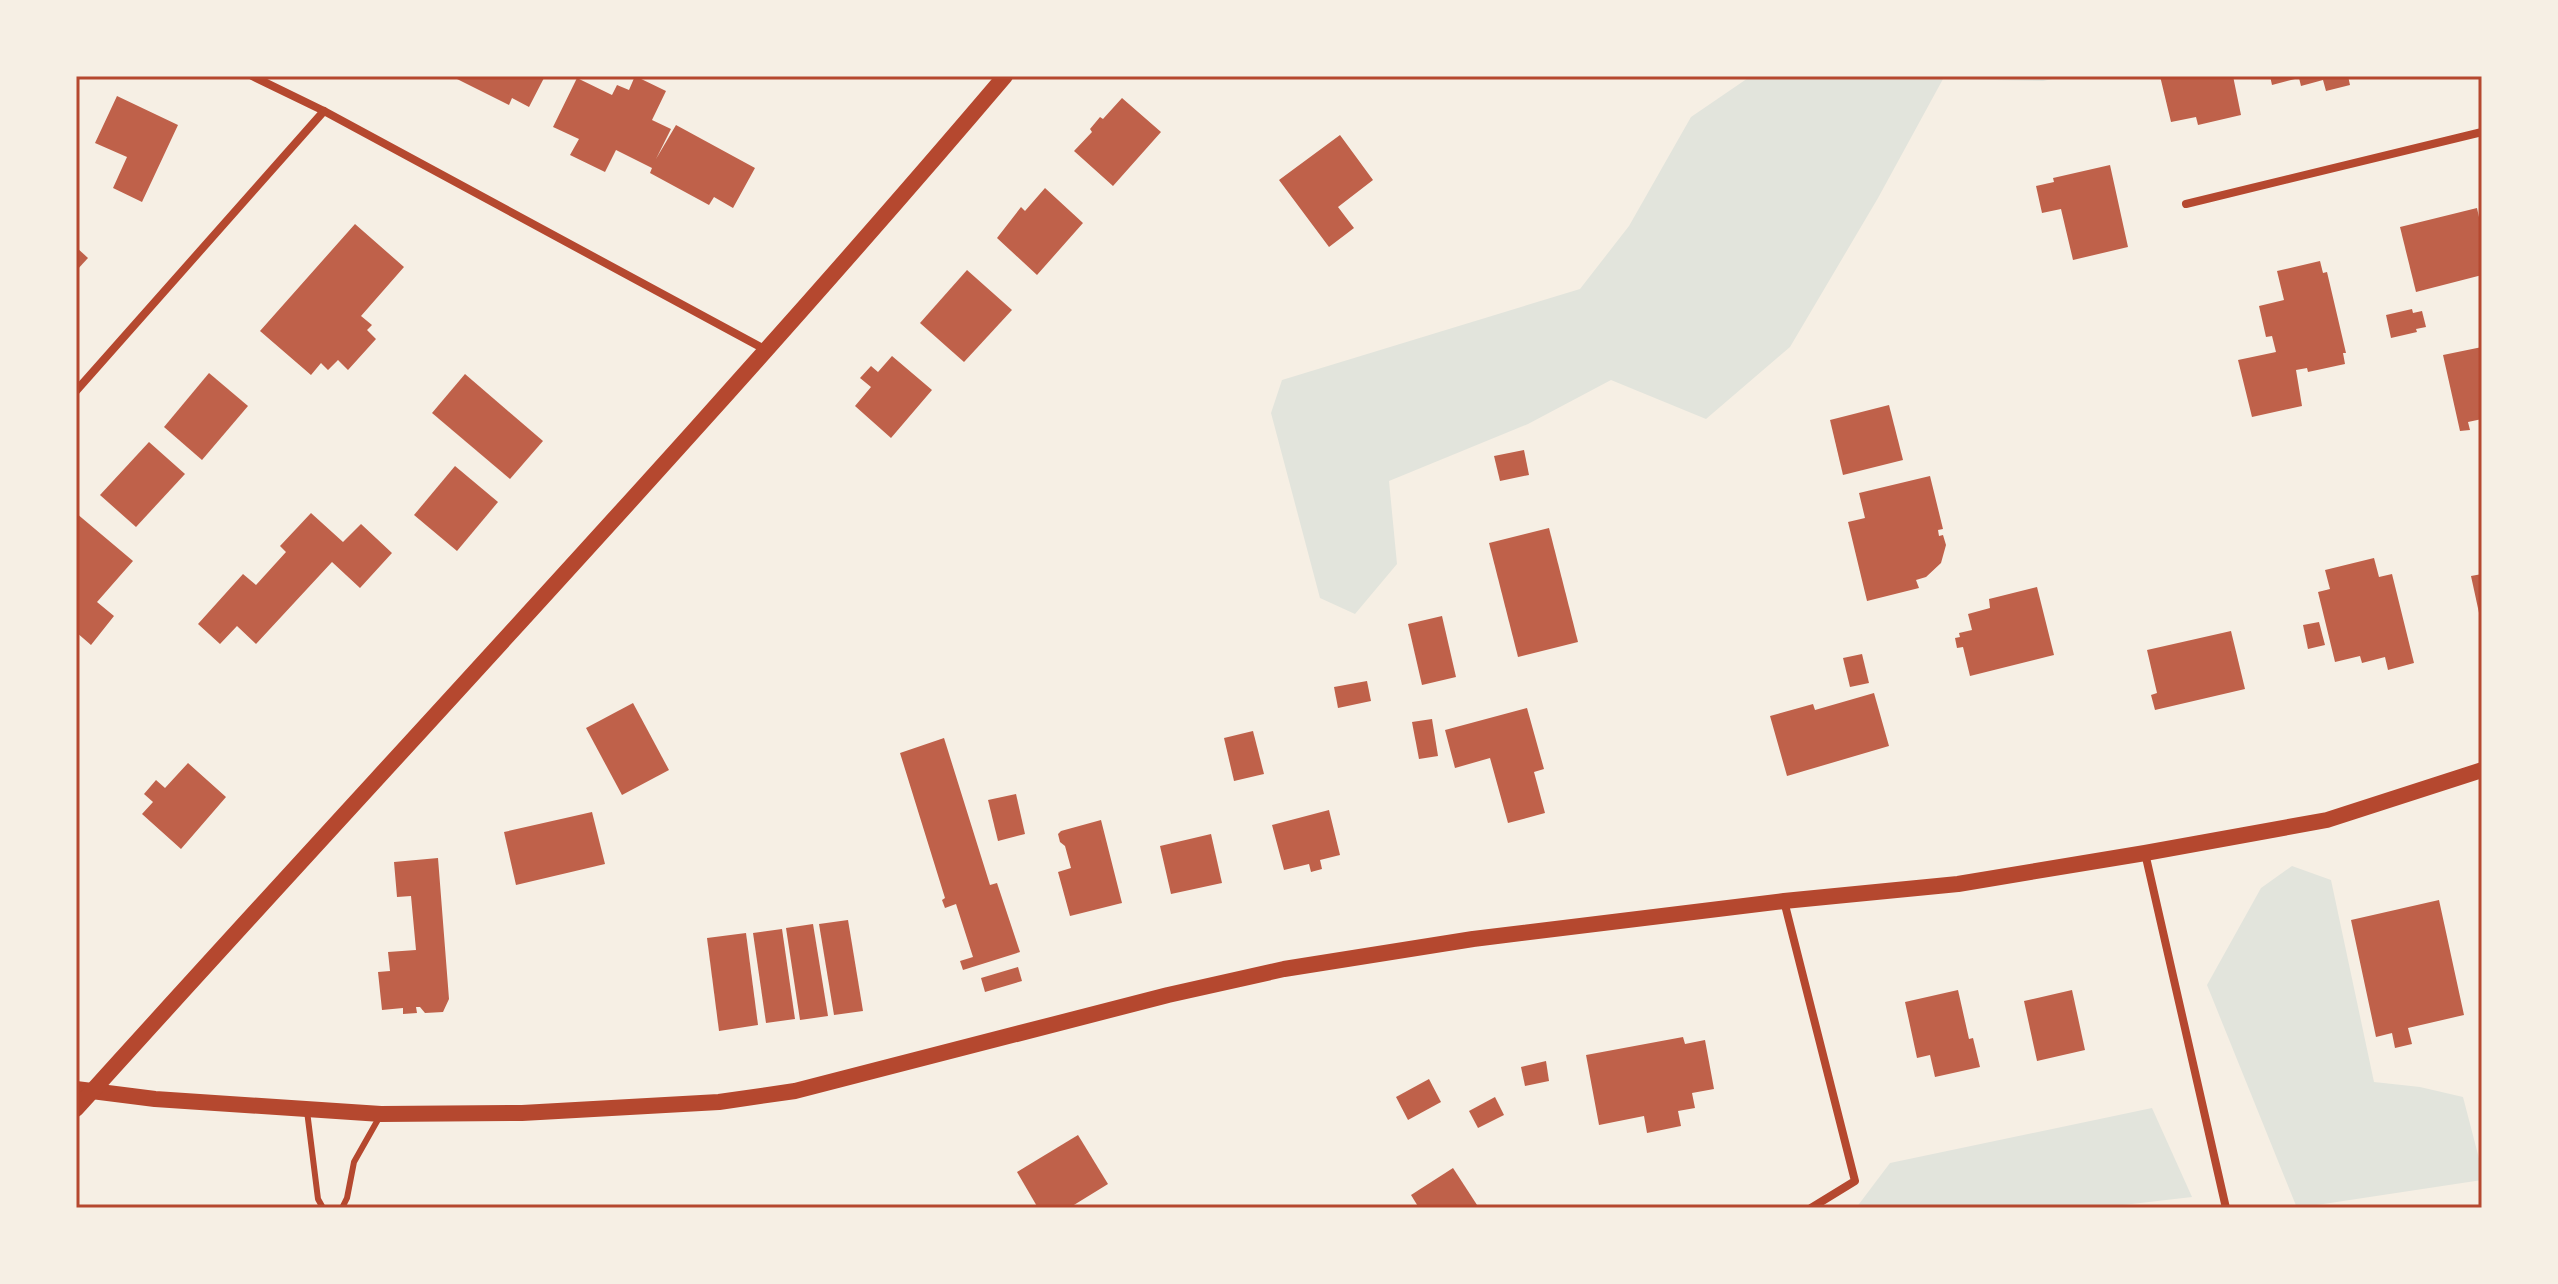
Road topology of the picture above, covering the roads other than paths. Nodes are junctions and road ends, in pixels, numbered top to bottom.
1 (252, 76) edge
2 (1005, 76) edge
3 (324, 111) junction
4 (2482, 132) edge
5 (2186, 204) dead end
6 (766, 350) junction
7 (76, 391) edge
8 (2482, 770) edge
9 (2145, 853) junction
10 (1784, 901) junction
11 (84, 1090) edge
12 (76, 1109) edge
13 (307, 1111) junction
14 (381, 1114) junction
15 (323, 1208) edge
16 (342, 1208) edge
17 (1811, 1208) edge
18 (2226, 1208) edge

1 - 3 street
2 - 6 main road
3 - 6 street
3 - 7 street
4 - 5 street
6 - 11 main road
8 - 9 main road
9 - 10 main road
9 - 18 street
10 - 14 main road
10 - 17 street
11 - 12 main road
11 - 13 main road
13 - 14 main road
13 - 15 lane
14 - 16 lane

